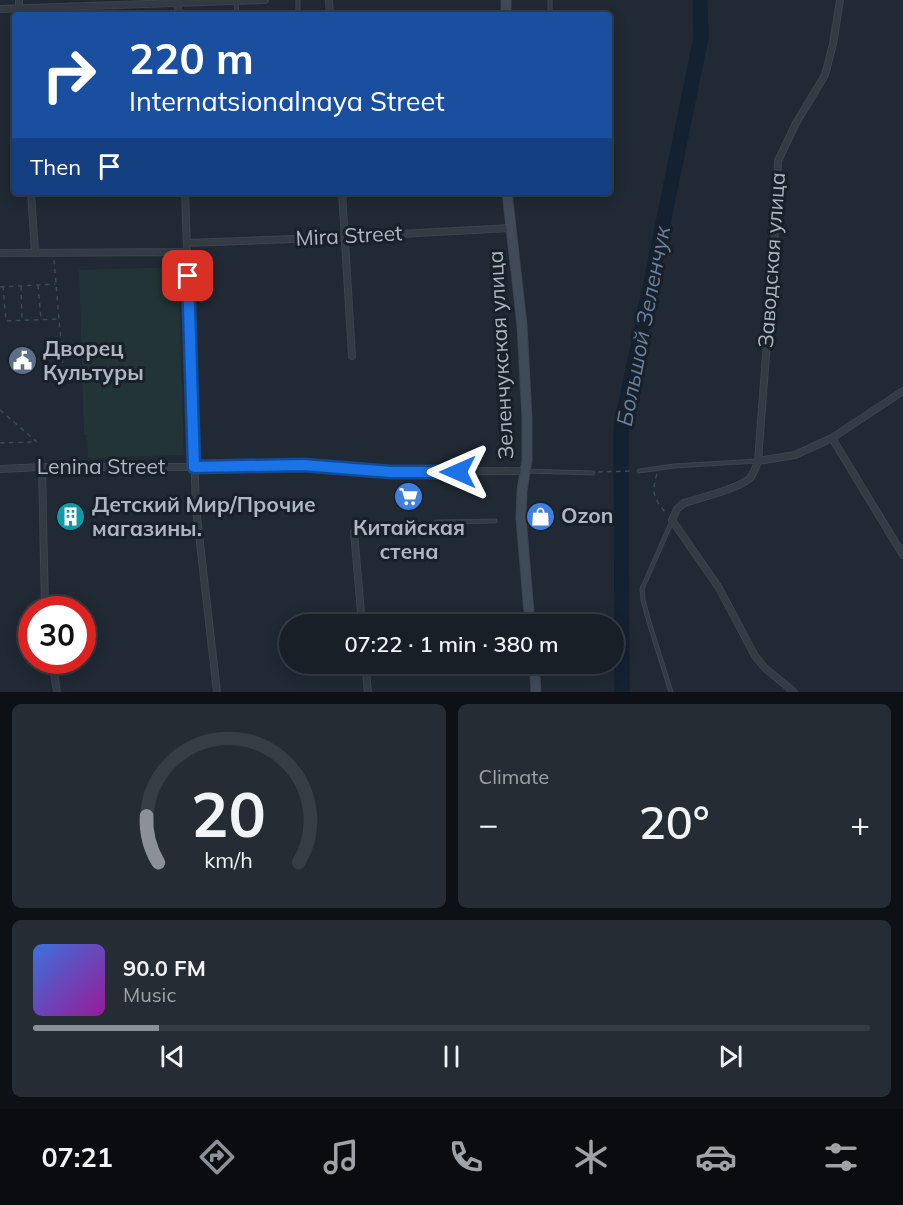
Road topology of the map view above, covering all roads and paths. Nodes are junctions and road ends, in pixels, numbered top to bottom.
1 (19, 0) edge
2 (265, 0) edge
3 (840, 0) edge
4 (236, 1) edge
5 (178, 2) edge
6 (0, 9) edge
7 (19, 12) edge
8 (31, 195) edge
9 (185, 195) edge
10 (342, 195) edge
11 (507, 195) edge
12 (512, 228) junction
13 (345, 237) junction
14 (187, 243) junction
15 (187, 252) junction
16 (0, 253) edge
17 (34, 253) junction
18 (54, 253) junction
19 (56, 284) junction
20 (38, 285) junction
21 (1, 286) edge
22 (21, 286) junction
23 (58, 319) junction
24 (22, 320) junction
25 (41, 320) junction
26 (352, 356) dead end
27 (63, 367) dead end
28 (903, 392) edge
29 (0, 410) edge
30 (832, 438) junction
31 (0, 443) edge
32 (759, 461) junction
33 (42, 467) junction
34 (194, 467) junction
35 (0, 468) edge
36 (659, 468) junction
37 (525, 471) junction
38 (639, 471) joint
39 (593, 472) joint
40 (672, 519) junction
41 (495, 521) dead end
42 (354, 532) joint
43 (903, 555) edge
44 (45, 596) edge
45 (361, 614) edge
46 (529, 614) edge
47 (54, 674) edge
48 (366, 674) edge
49 (535, 674) edge
50 (57, 692) edge
51 (217, 692) edge
52 (368, 692) edge
53 (536, 692) edge
54 (671, 692) edge
55 (794, 692) edge

1 - 7 street
2 - 4 street
3 - 32 street, Заводская улица
4 - 5 street
5 - 7 street
6 - 7 street
8 - 17 street
9 - 14 street
10 - 13 street
11 - 12 street, Зеленчукская улица
12 - 13 street, Mira Street
12 - 37 street, Зеленчукская улица
13 - 14 street, Mira Street
13 - 26 street
14 - 15 street
15 - 18 street
15 - 34 street
16 - 17 street
17 - 18 street
18 - 19 path
19 - 20 path
19 - 23 path
20 - 22 path
20 - 25 path
21 - 22 path
21 - 24 path
22 - 24 path
23 - 25 path
23 - 27 path
24 - 25 path
28 - 30 street
29 - 31 path
30 - 32 street
30 - 43 street
32 - 36 lane
32 - 40 street
33 - 34 street, Lenina Street
33 - 35 street, Lenina Street
33 - 44 street
34 - 37 street, Lenina Street
34 - 51 street
36 - 38 lane
36 - 40 path
37 - 39 lane
37 - 46 street, Зеленчукская улица
38 - 39 path
40 - 54 lane
40 - 55 street
41 - 42 lane
42 - 45 street
47 - 50 street
48 - 52 street
49 - 53 street

